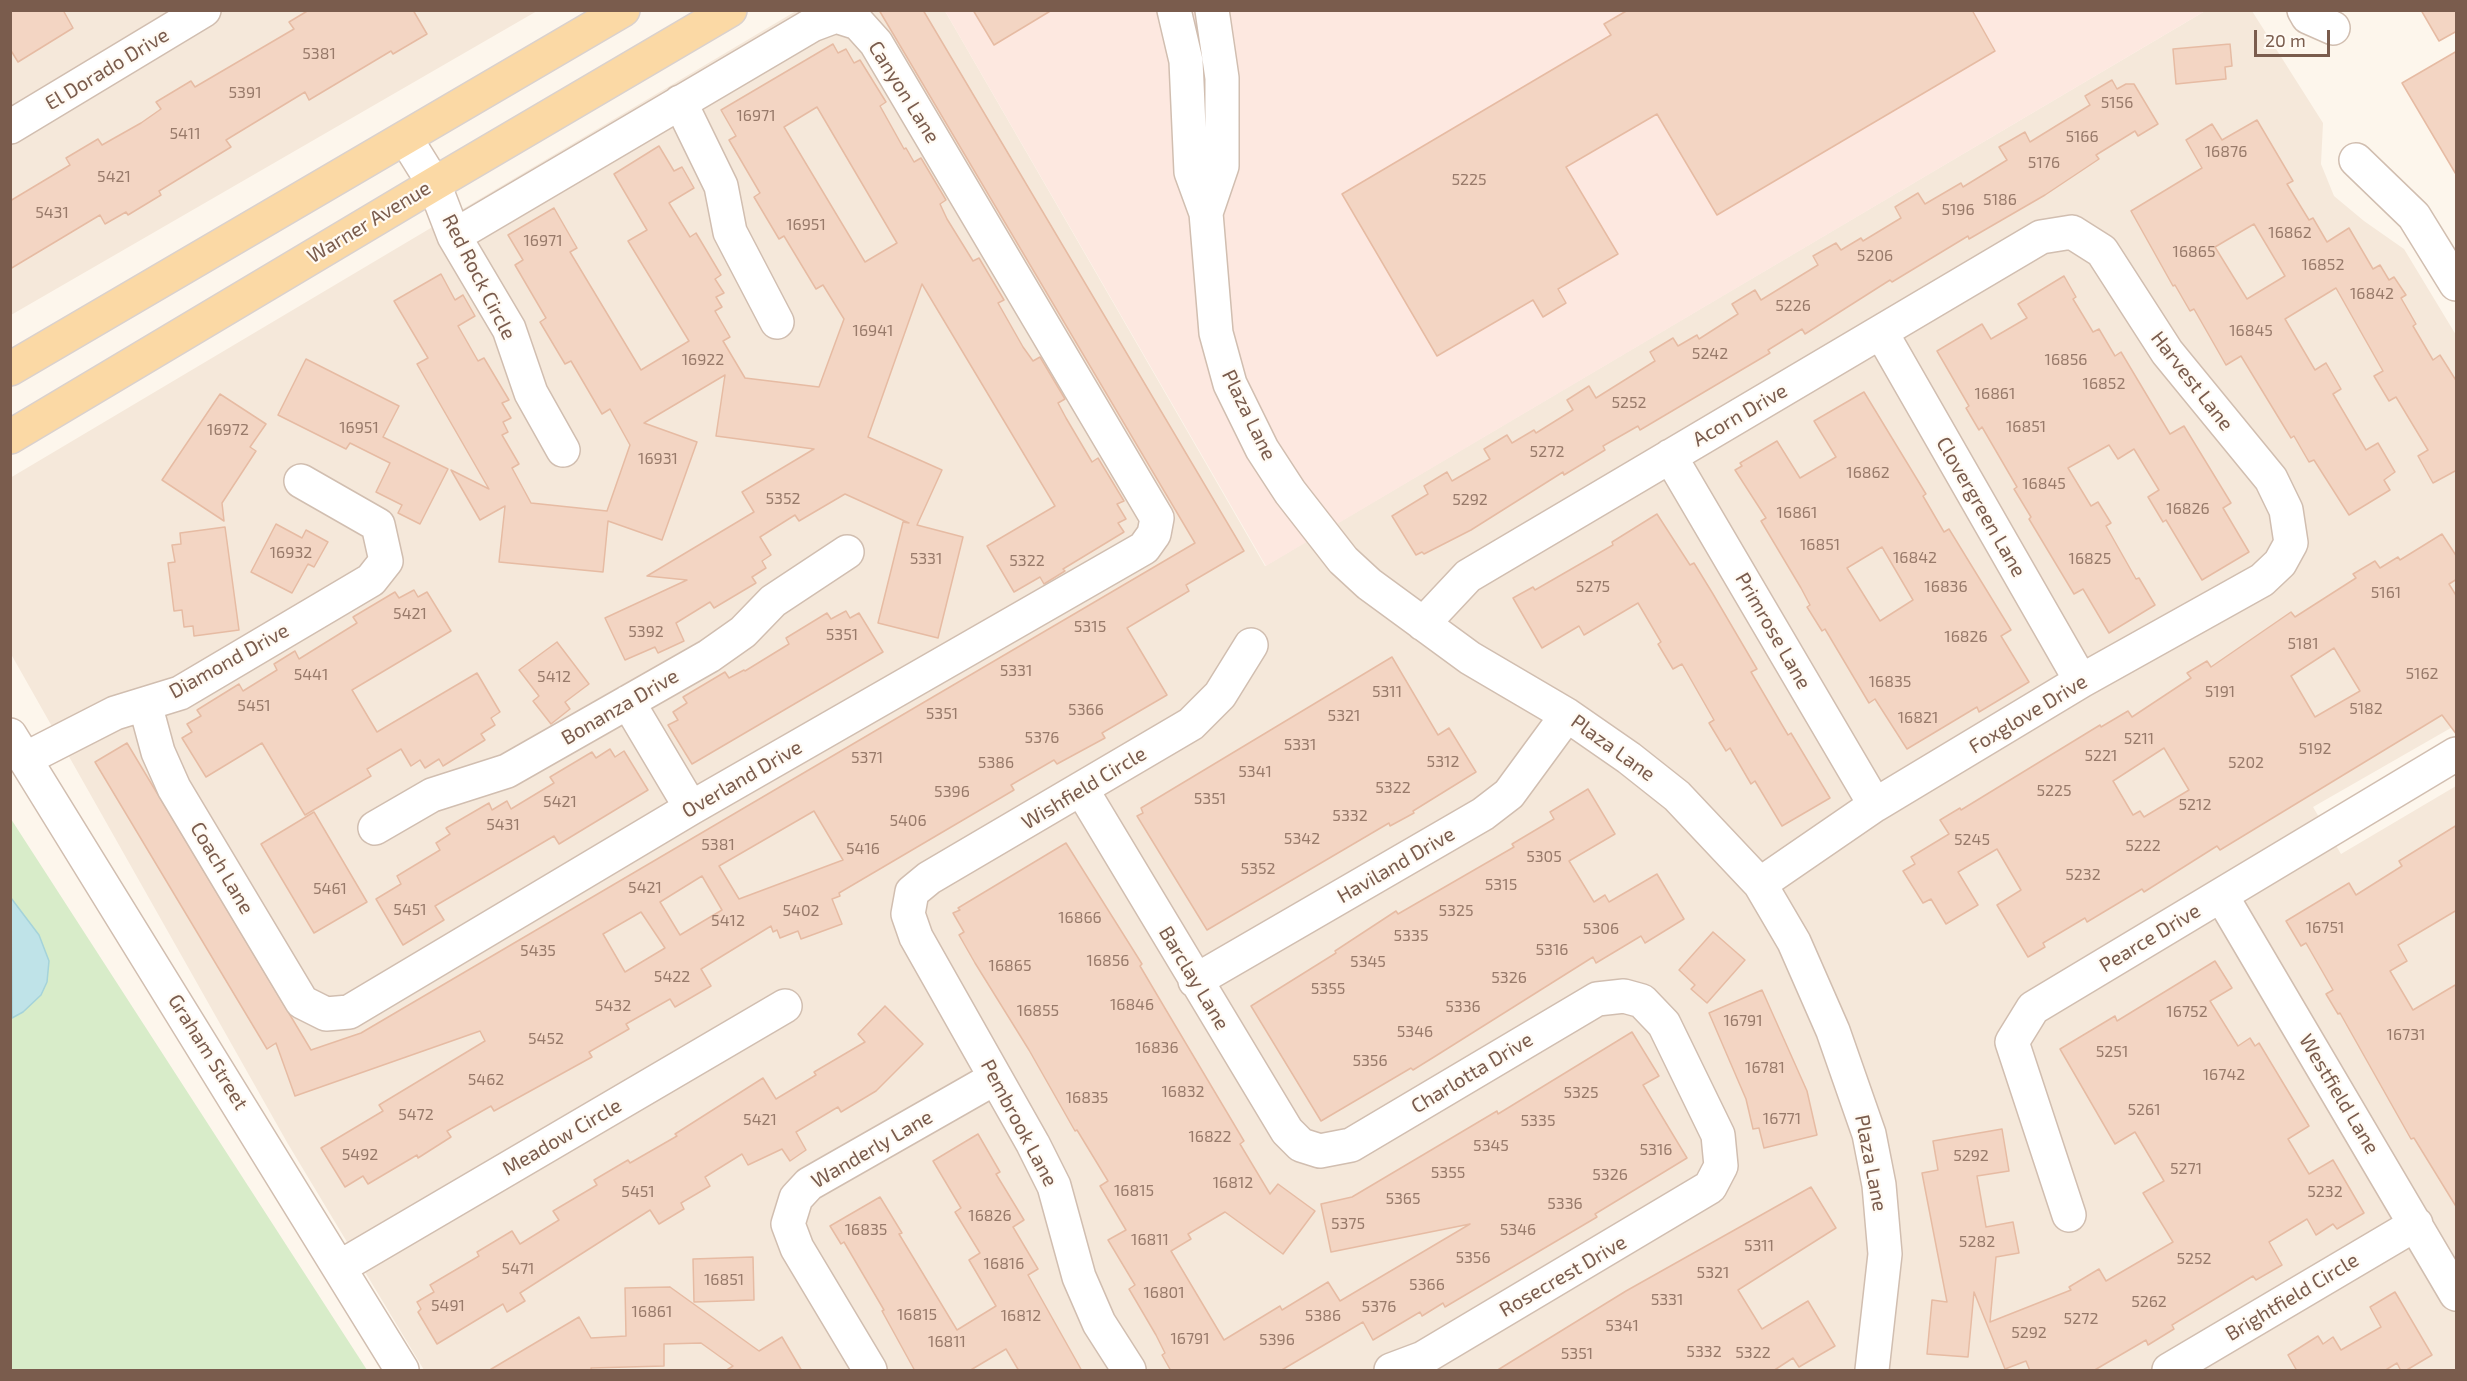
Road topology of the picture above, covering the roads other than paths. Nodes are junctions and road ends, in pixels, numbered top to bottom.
1 (204, 10) edge
2 (623, 10) edge
3 (730, 10) edge
4 (1174, 10) edge
5 (1212, 10) edge
6 (2304, 10) edge
7 (2333, 28) dead end
8 (680, 102) junction
9 (10, 127) edge
10 (406, 139) junction
11 (2356, 159) dead end
12 (434, 184) junction
13 (1206, 213) junction
14 (2072, 232) joint
15 (454, 236) junction
16 (2457, 284) edge
17 (777, 322) dead end
18 (1881, 332) junction
19 (10, 369) edge
20 (10, 437) edge
21 (563, 450) dead end
22 (1670, 456) junction
23 (301, 481) dead end
24 (1154, 534) joint
25 (2291, 543) joint
26 (847, 552) dead end
27 (1423, 624) junction
28 (1251, 645) dead end
29 (2081, 681) junction
30 (628, 702) junction
31 (145, 704) junction
32 (1567, 715) junction
33 (19, 747) edge
34 (2457, 754) edge
35 (1082, 790) junction
36 (1875, 805) junction
37 (691, 808) junction
38 (375, 828) dead end
39 (1760, 884) junction
40 (2221, 895) junction
41 (908, 914) joint
42 (1195, 981) junction
43 (784, 1006) dead end
44 (326, 1014) joint
45 (995, 1078) junction
46 (1320, 1151) joint
47 (1721, 1166) joint
48 (2069, 1215) dead end
49 (2416, 1224) junction
50 (340, 1267) junction
51 (2457, 1294) edge
52 (402, 1371) edge
53 (870, 1371) edge
54 (1129, 1371) edge
55 (1391, 1371) edge
56 (1872, 1371) edge
57 (2169, 1371) edge

1 - 9 street, El Dorado Drive
2 - 10 main road
3 - 12 main road, Warner Avenue
4 - 13 street, Plaza Lane
5 - 13 street, Plaza Lane
6 - 7 street
8 - 15 street, Canyon Lane
8 - 17 street
8 - 24 street, Canyon Lane
10 - 12 street, Red Rock Circle
10 - 19 main road
11 - 16 street
12 - 15 street, Red Rock Circle
12 - 20 main road, Warner Avenue
13 - 27 street, Plaza Lane
14 - 18 street, Acorn Drive
14 - 25 street, Harvest Lane
15 - 21 street, Red Rock Circle
18 - 22 street, Acorn Drive
18 - 29 street, Clovergreen Lane
22 - 27 street, Acorn Drive
22 - 36 street, Primrose Lane
23 - 31 street, Diamond Drive
24 - 37 street, Overland Drive
25 - 29 street, Foxglove Drive
26 - 30 street, Bonanza Drive
27 - 32 street, Plaza Lane
28 - 35 street, Wishfield Circle
29 - 36 street, Foxglove Drive
30 - 37 street
30 - 38 street, Bonanza Drive
31 - 33 street, Diamond Drive
31 - 44 street, Coach Lane
32 - 39 street, Plaza Lane
32 - 42 street, Haviland Drive
33 - 50 street, Graham Street
34 - 40 street, Pearce Drive
35 - 41 street, Wishfield Circle
35 - 42 street, Barclay Lane
36 - 39 street, Foxglove Drive
37 - 44 street, Overland Drive
39 - 56 street, Plaza Lane
40 - 48 street, Pearce Drive
40 - 49 street, Westfield Lane
41 - 45 street, Pembrook Lane
42 - 46 street, Barclay Lane
43 - 50 street, Meadow Circle
45 - 53 street, Wanderly Lane
45 - 54 street, Pembrook Lane
46 - 47 street, Charlotta Drive
47 - 55 street, Rosecrest Drive
49 - 51 street, Westfield Lane
49 - 57 street, Brightfield Circle
50 - 52 street, Graham Street

